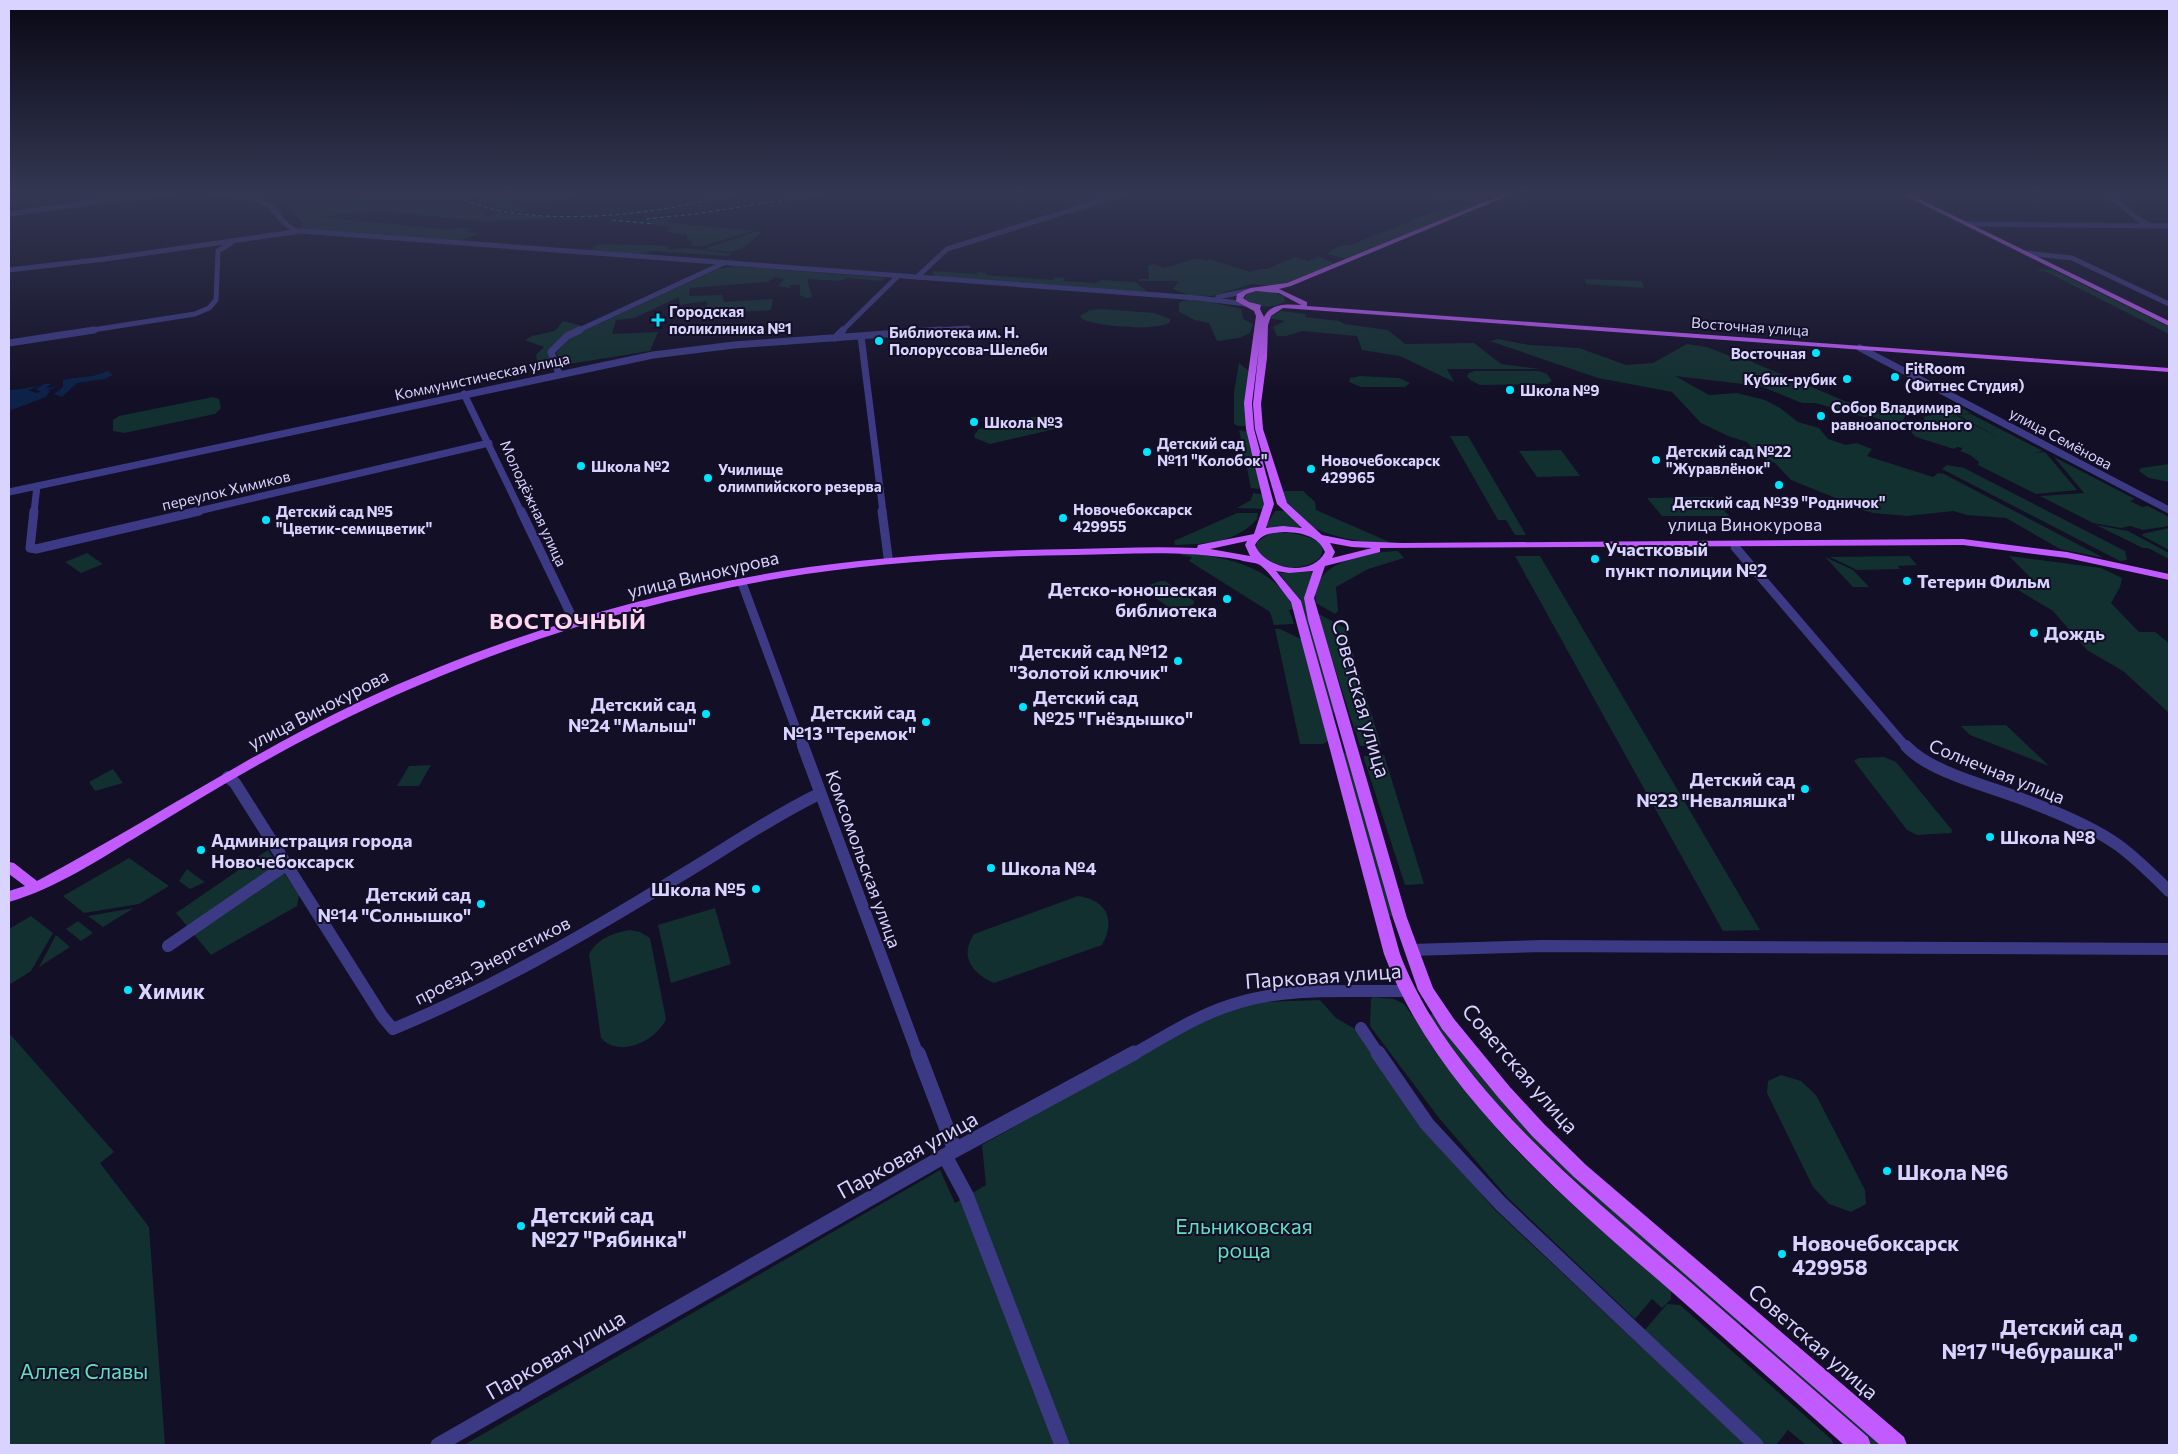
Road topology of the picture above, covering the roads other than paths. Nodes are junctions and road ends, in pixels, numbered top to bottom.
1 (98, 260) edge
2 (218, 260) edge
3 (682, 260) edge
4 (935, 260) edge
5 (1356, 260) edge
6 (2040, 260) edge
7 (2076, 260) edge
8 (1351, 262) junction
9 (724, 263) junction
10 (9, 270) edge
11 (898, 276) junction
12 (917, 277) junction
13 (1264, 289) junction
14 (1247, 291) junction
15 (1290, 297) junction
16 (1198, 298) junction
17 (2169, 304) edge
18 (1248, 305) junction
19 (1281, 306) junction
20 (1328, 308) junction
21 (2169, 324) edge
22 (968, 328) dead end
23 (1261, 329) junction
24 (861, 336) junction
25 (835, 338) junction
26 (9, 343) edge
27 (1860, 348) junction
28 (2169, 370) edge
29 (559, 374) junction
30 (464, 394) junction
31 (489, 443) junction
32 (37, 486) junction
33 (9, 492) edge
34 (2169, 510) edge
35 (1258, 535) junction
36 (1316, 536) junction
37 (1626, 545) junction
38 (1734, 545) junction
39 (918, 556) junction
40 (888, 559) junction
41 (1263, 563) junction
42 (1321, 564) junction
43 (2169, 578) edge
44 (741, 581) junction
45 (575, 623) junction
46 (225, 775) junction
47 (819, 794) junction
48 (286, 865) junction
49 (9, 867) edge
50 (30, 882) junction
51 (2169, 891) edge
52 (9, 896) edge
53 (168, 946) dead end
54 (2169, 949) edge
55 (1411, 950) junction
56 (1426, 990) junction
57 (1406, 991) junction
58 (1361, 1028) dead end
59 (950, 1153) junction
60 (438, 1445) edge
61 (1062, 1445) edge
62 (1756, 1445) edge
63 (1860, 1445) edge
64 (1896, 1445) edge

1 - 10 street
2 - 26 street
3 - 9 street
4 - 12 street
5 - 8 main road
6 - 21 main road
7 - 17 street
8 - 13 main road
8 - 15 main road
9 - 11 street
9 - 29 street
11 - 12 street
11 - 25 street
12 - 16 street
13 - 14 main road
13 - 15 main road, Восточная улица
14 - 16 street
14 - 18 main road
15 - 19 main road
15 - 20 main road, Восточная улица
16 - 18 street
18 - 19 main road, Восточная улица
18 - 23 main road
19 - 20 main road, Восточная улица
19 - 23 main road
20 - 27 main road, Восточная улица
22 - 24 street, Коммунистическая улица
23 - 35 main road
23 - 36 main road
24 - 25 street, Коммунистическая улица
24 - 40 street
25 - 29 street, Коммунистическая улица
27 - 28 main road, Восточная улица
27 - 34 street, улица Семёнова
29 - 30 street, Коммунистическая улица
30 - 31 street, Молодёжная улица
30 - 32 street, Коммунистическая улица
31 - 32 street, переулок Химиков
31 - 45 street, Молодёжная улица
32 - 33 street, Коммунистическая улица
35 - 36 main road, улица Винокурова
35 - 39 main road, улица Винокурова
35 - 41 main road
36 - 37 main road, улица Винокурова
36 - 42 main road, Советская улица
37 - 38 main road, улица Винокурова
37 - 42 main road, улица Винокурова
38 - 43 main road, улица Винокурова
38 - 51 street, Солнечная улица
39 - 40 main road, улица Винокурова
39 - 41 main road, улица Винокурова
40 - 44 main road, улица Винокурова
41 - 42 main road, улица Винокурова
41 - 57 main road, Советская улица
42 - 55 main road, Советская улица
44 - 45 main road, улица Винокурова
44 - 47 street, Комсомольская улица
45 - 46 main road, улица Винокурова
46 - 48 street, проезд Энергетиков
46 - 50 main road, улица Винокурова
46 - 52 main road, улица Винокурова
47 - 48 street, проезд Энергетиков
47 - 59 street, Комсомольская улица
48 - 53 street
49 - 50 main road
50 - 52 main road, улица Винокурова
54 - 55 street
55 - 56 main road, Советская улица
56 - 57 main road, Парковая улица
56 - 64 main road, Советская улица
57 - 59 street, Парковая улица
57 - 63 main road, Советская улица
58 - 62 street
59 - 60 street, Парковая улица
59 - 61 street, Комсомольская улица

